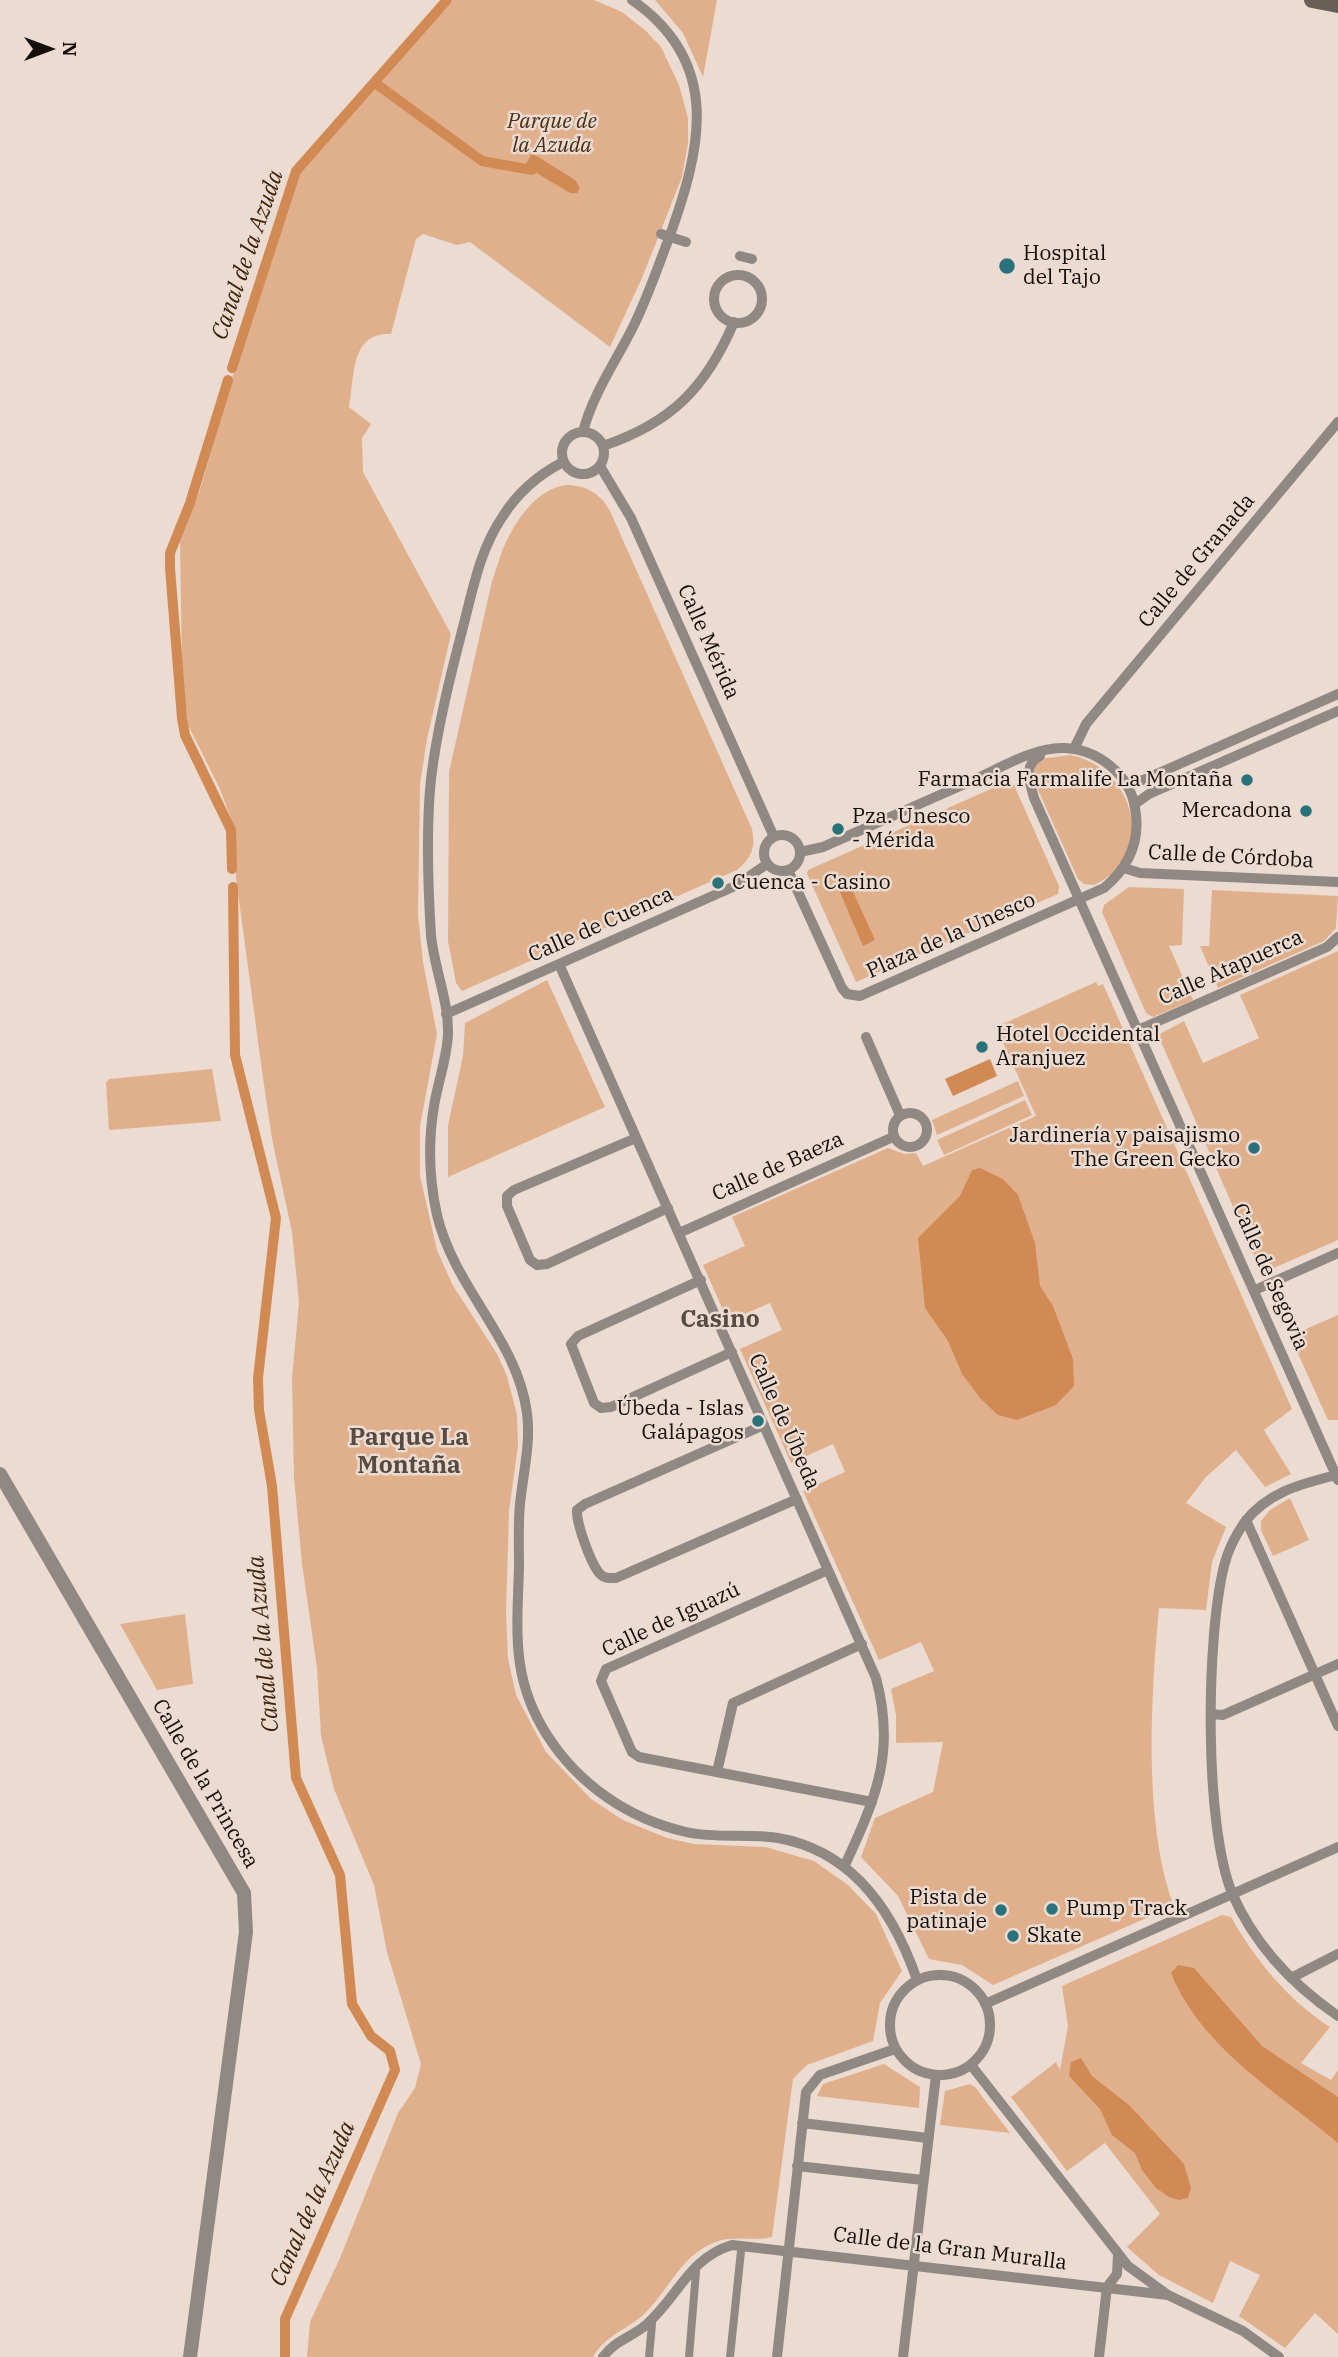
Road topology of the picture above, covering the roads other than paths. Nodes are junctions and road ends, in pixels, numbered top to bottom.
1 (632, 0) edge
2 (1312, 0) edge
3 (1338, 5) edge
4 (665, 235) junction
5 (686, 242) dead end
6 (740, 256) dead end
7 (752, 259) dead end
8 (734, 322) junction
9 (1338, 422) edge
10 (583, 432) junction
11 (603, 446) junction
12 (563, 461) junction
13 (600, 466) junction
14 (1338, 694) edge
15 (1338, 711) edge
16 (1051, 750) junction
17 (1074, 750) junction
18 (986, 775) junction
19 (1125, 783) junction
20 (1033, 794) junction
21 (1135, 804) junction
22 (774, 837) junction
23 (800, 852) junction
24 (1063, 863) junction
25 (767, 864) junction
26 (1124, 868) junction
27 (788, 870) junction
28 (1338, 882) edge
29 (1099, 890) junction
30 (1080, 900) junction
31 (1338, 937) edge
32 (559, 964) junction
33 (446, 1014) junction
34 (1138, 1030) junction
35 (866, 1037) dead end
36 (900, 1115) junction
37 (893, 1137) junction
38 (636, 1138) junction
39 (668, 1208) junction
40 (679, 1233) junction
41 (1338, 1254) edge
42 (701, 1280) junction
43 (1255, 1290) junction
44 (732, 1352) junction
45 (764, 1425) junction
46 (0, 1474) edge
47 (1337, 1478) edge
48 (797, 1499) junction
49 (1246, 1520) junction
50 (828, 1570) junction
51 (862, 1644) junction
52 (1338, 1664) edge
53 (1315, 1675) junction
54 (1212, 1714) junction
55 (1338, 1726) edge
56 (717, 1772) junction
57 (872, 1802) junction
58 (1338, 1847) edge
59 (845, 1865) junction
60 (1233, 1894) junction
61 (1338, 1954) edge
62 (1291, 1978) junction
63 (917, 1980) junction
64 (985, 2004) junction
65 (1338, 2016) edge
66 (895, 2049) junction
67 (971, 2065) junction
68 (936, 2075) junction
69 (802, 2123) junction
70 (928, 2138) junction
71 (797, 2166) junction
72 (923, 2180) junction
73 (741, 2250) dead end
74 (789, 2250) junction
75 (1118, 2255) junction
76 (914, 2264) junction
77 (696, 2272) dead end
78 (1107, 2287) junction
79 (1168, 2295) junction
80 (652, 2324) dead end
81 (190, 2357) edge
82 (603, 2357) edge
83 (649, 2357) edge
84 (689, 2357) edge
85 (730, 2357) edge
86 (777, 2357) edge
87 (903, 2357) edge
88 (1099, 2357) edge
89 (1279, 2357) edge

1 - 4 street
2 - 3 main road
4 - 5 street
4 - 10 street
6 - 7 street
8 - 8 street
8 - 11 street
9 - 17 street, Calle de Granada
10 - 11 street
10 - 12 street
11 - 13 street
12 - 13 street
12 - 33 street
13 - 22 street, Calle Mérida
14 - 19 street
15 - 21 street
16 - 17 street, Plaza de la Unesco
16 - 18 street, Plaza de la Unesco
16 - 20 street
17 - 19 street, Plaza de la Unesco
18 - 20 street
18 - 23 street, Plaza de la Unesco
19 - 21 street, Plaza de la Unesco
20 - 24 street
21 - 26 street, Plaza de la Unesco
22 - 23 street
22 - 25 street
23 - 27 street
24 - 29 street
24 - 30 street
25 - 27 street
25 - 32 street, Calle de Cuenca
26 - 28 street, Calle de Córdoba
26 - 29 street, Plaza de la Unesco
27 - 30 street, Plaza de la Unesco
29 - 30 street, Plaza de la Unesco
30 - 34 street, Calle de Segovia
31 - 34 street, Calle Atapuerca
32 - 33 street, Calle de Cuenca
32 - 38 street, Calle de Úbeda
33 - 59 street
34 - 43 street, Calle de Segovia
35 - 36 street
36 - 37 street
36 - 37 street, Calle de Baeza
37 - 40 street, Calle de Baeza
38 - 39 street, Calle de Úbeda
38 - 39 street
39 - 40 street, Calle de Úbeda
40 - 42 street, Calle de Úbeda
41 - 43 street
42 - 44 street, Calle de Úbeda
42 - 44 street
43 - 47 street, Calle de Segovia
44 - 45 street, Calle de Úbeda
45 - 48 street, Calle de Úbeda
45 - 48 street
46 - 81 street, Calle de la Princesa
47 - 49 street
48 - 50 street, Calle de Úbeda
49 - 53 street
49 - 54 street
50 - 51 street, Calle de Úbeda
50 - 56 street, Calle de Iguazú
51 - 56 street
51 - 57 street, Calle de Úbeda
52 - 53 street
53 - 54 street
53 - 55 street
54 - 60 street
56 - 57 street, Calle de Iguazú
57 - 59 street, Calle de Úbeda
58 - 60 street
59 - 63 street
60 - 62 street
60 - 64 street
61 - 62 street
62 - 65 street
63 - 64 street
63 - 66 street
64 - 67 street
66 - 68 street
66 - 69 street
67 - 68 street
67 - 75 street
68 - 70 street
69 - 70 street
69 - 71 street
70 - 72 street
71 - 72 street
71 - 74 street
72 - 76 street
73 - 85 street
74 - 76 street, Calle de la Gran Muralla
74 - 82 street, Calle de la Gran Muralla
74 - 86 street
75 - 78 street
75 - 79 street
76 - 78 street, Calle de la Gran Muralla
76 - 87 street
77 - 84 street
78 - 79 street, Calle de la Gran Muralla
78 - 88 street
79 - 89 street
80 - 83 street

